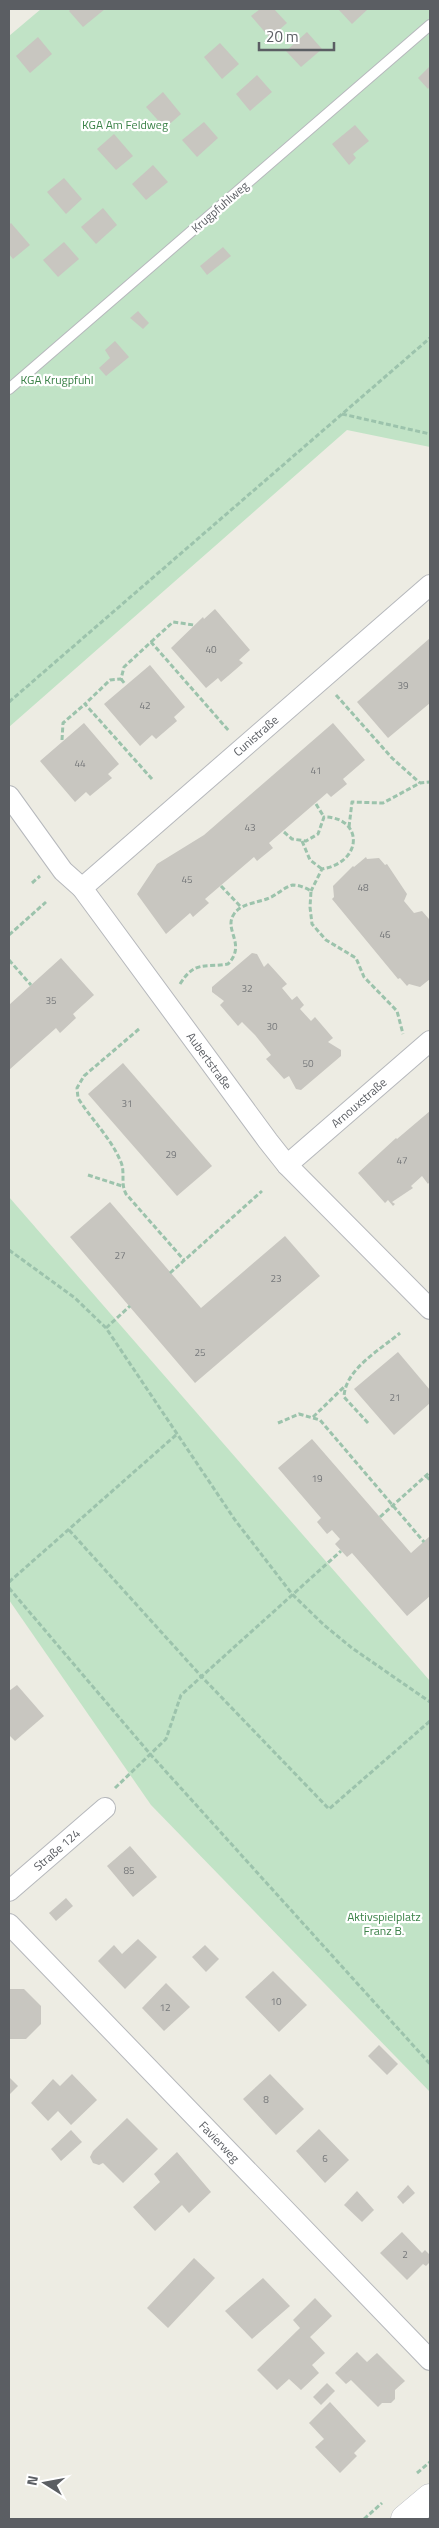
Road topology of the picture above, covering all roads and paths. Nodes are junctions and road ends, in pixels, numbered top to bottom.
1 (430, 25) edge
2 (430, 338) edge
3 (9, 389) edge
4 (342, 414) junction
5 (430, 434) edge
6 (430, 585) edge
7 (194, 625) dead end
8 (151, 642) junction
9 (121, 679) junction
10 (322, 679) junction
11 (126, 684) dead end
12 (9, 702) edge
13 (85, 704) junction
14 (62, 740) dead end
15 (243, 747) junction
16 (152, 779) dead end
17 (430, 782) edge
18 (420, 783) junction
19 (9, 796) edge
20 (316, 804) dead end
21 (324, 817) junction
22 (349, 828) junction
23 (284, 832) dead end
24 (302, 842) junction
25 (322, 869) junction
26 (221, 886) dead end
27 (82, 888) junction
28 (311, 891) junction
29 (46, 902) dead end
30 (241, 907) junction
31 (9, 935) edge
32 (9, 960) edge
33 (31, 985) dead end
34 (168, 1003) junction
35 (139, 1028) dead end
36 (430, 1041) edge
37 (414, 1055) junction
38 (287, 1165) junction
39 (88, 1175) dead end
40 (122, 1186) junction
41 (262, 1191) dead end
42 (9, 1250) edge
43 (184, 1260) junction
44 (170, 1273) dead end
45 (130, 1306) dead end
46 (430, 1309) edge
47 (106, 1328) junction
48 (400, 1333) dead end
49 (344, 1387) junction
50 (312, 1417) junction
51 (278, 1423) dead end
52 (368, 1423) dead end
53 (176, 1435) junction
54 (430, 1472) edge
55 (426, 1476) junction
56 (430, 1480) edge
57 (393, 1505) junction
58 (380, 1517) dead end
59 (69, 1530) junction
60 (424, 1542) dead end
61 (341, 1550) dead end
62 (9, 1582) edge
63 (9, 1588) edge
64 (292, 1594) junction
65 (201, 1676) junction
66 (430, 1702) edge
67 (430, 1721) edge
68 (151, 1755) junction
69 (105, 1808) joint
70 (9, 1891) edge
71 (9, 1924) edge
72 (430, 2064) edge
73 (430, 2360) edge
74 (430, 2498) edge
75 (405, 2519) edge

1 - 3 lane, Krugpfuhlweg
2 - 4 path
4 - 5 path
4 - 12 path
6 - 10 street, Cunistraße
7 - 8 path
8 - 9 path
8 - 15 path
9 - 11 path
9 - 13 path
10 - 15 street, Cunistraße
10 - 18 path
13 - 14 path
13 - 16 path
15 - 27 street, Cunistraße
17 - 18 path
18 - 22 path
19 - 27 street, Aubertstraße
20 - 21 path
21 - 22 path
21 - 24 path
22 - 25 path
23 - 24 path
24 - 25 path
25 - 28 path
26 - 30 path
27 - 34 street, Aubertstraße
28 - 30 path
28 - 37 path
29 - 31 path
30 - 34 path
32 - 33 path
34 - 38 street, Aubertstraße
35 - 40 path
36 - 37 street, Arnouxstraße
37 - 38 street, Arnouxstraße
38 - 46 street, Aubertstraße
39 - 40 path
40 - 43 path
41 - 43 path
42 - 47 path
43 - 44 path
45 - 47 path
47 - 53 path
48 - 49 path
49 - 50 path
49 - 52 path
50 - 51 path
50 - 57 path
53 - 59 path
53 - 64 path
54 - 55 path
55 - 56 path
55 - 57 path
57 - 58 path
57 - 60 path
59 - 62 path
59 - 65 path
61 - 64 path
63 - 68 path
64 - 65 path
64 - 66 path
65 - 67 path
65 - 68 path
68 - 69 path
68 - 72 path
69 - 70 street, Straße 124
71 - 73 street, Favierweg
74 - 75 street

